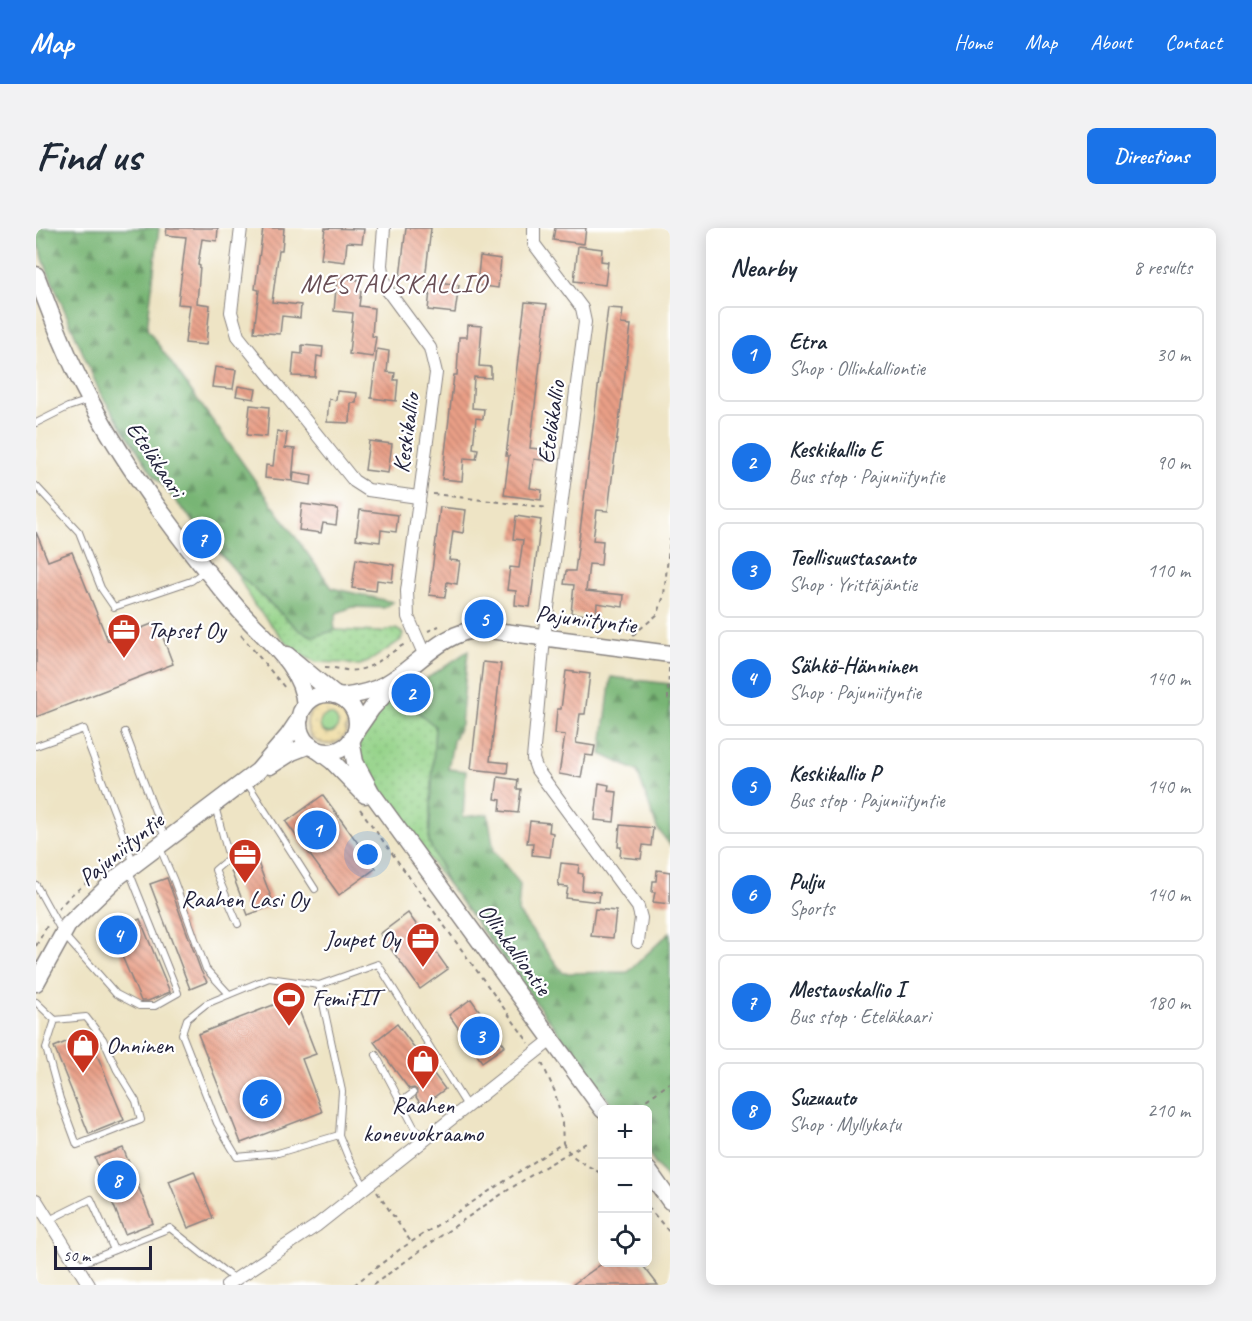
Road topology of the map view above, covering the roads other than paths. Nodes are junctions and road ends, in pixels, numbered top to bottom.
1 (241, 228) edge
2 (384, 228) edge
3 (534, 228) edge
4 (36, 275) edge
5 (90, 400) junction
6 (36, 423) edge
7 (36, 486) edge
8 (419, 495) junction
9 (207, 570) junction
10 (544, 638) junction
11 (424, 656) junction
12 (669, 660) edge
13 (402, 674) junction
14 (306, 680) junction
15 (338, 696) junction
16 (302, 712) junction
17 (125, 732) dead end
18 (353, 736) junction
19 (36, 746) edge
20 (313, 747) junction
21 (252, 776) junction
22 (214, 805) junction
23 (388, 816) junction
24 (163, 844) junction
25 (131, 867) junction
26 (36, 885) edge
27 (315, 889) dead end
28 (238, 924) dead end
29 (63, 934) junction
30 (638, 942) dead end
31 (36, 983) edge
32 (319, 985) junction
33 (229, 994) junction
34 (36, 1002) edge
35 (55, 1020) junction
36 (551, 1040) junction
37 (376, 1055) dead end
38 (413, 1094) dead end
39 (401, 1102) junction
40 (599, 1105) edge
41 (467, 1107) junction
42 (339, 1135) junction
43 (427, 1139) junction
44 (652, 1176) edge
45 (368, 1185) junction
46 (36, 1200) edge
47 (670, 1201) edge
48 (48, 1220) junction
49 (114, 1250) junction
50 (77, 1265) junction
51 (231, 1282) edge
52 (89, 1285) edge

1 - 8 street
2 - 8 street, Keskikallio
3 - 10 street, Eteläkallio
4 - 5 street, Eteläkaari
5 - 6 lane
5 - 9 street, Eteläkaari
7 - 9 lane
8 - 11 street, Keskikallio
9 - 14 street, Eteläkaari
10 - 11 street, Pajuniityntie
10 - 12 street, Pajuniityntie
10 - 30 street, Eteläkallio
11 - 13 street, Pajuniityntie
13 - 15 street, Pajuniityntie
13 - 18 street, Pajuniityntie
14 - 15 street, Eteläkaari
14 - 16 street
15 - 16 street
15 - 18 street
16 - 20 street
16 - 21 street, Pajuniityntie
17 - 24 lane
18 - 20 street
18 - 23 street, Ollinkalliontie
19 - 25 lane
20 - 21 street, Pajuniityntie
20 - 23 street, Ollinkalliontie
21 - 22 street, Pajuniityntie
21 - 27 lane
22 - 24 street, Pajuniityntie
22 - 28 lane
23 - 36 street, Ollinkalliontie
24 - 25 street, Pajuniityntie
24 - 33 lane
25 - 29 street, Pajuniityntie
25 - 29 lane
26 - 29 lane
29 - 31 street, Pajuniityntie
32 - 33 lane
32 - 41 lane
32 - 42 lane
33 - 42 lane
34 - 35 lane
35 - 35 lane
36 - 40 street, Ollinkalliontie
36 - 41 street
37 - 39 lane
38 - 39 lane
39 - 43 lane
41 - 43 street
42 - 45 lane
43 - 45 street
44 - 47 street
45 - 51 street
46 - 48 street
48 - 49 lane
48 - 50 street
49 - 50 lane
49 - 51 lane
50 - 52 street

